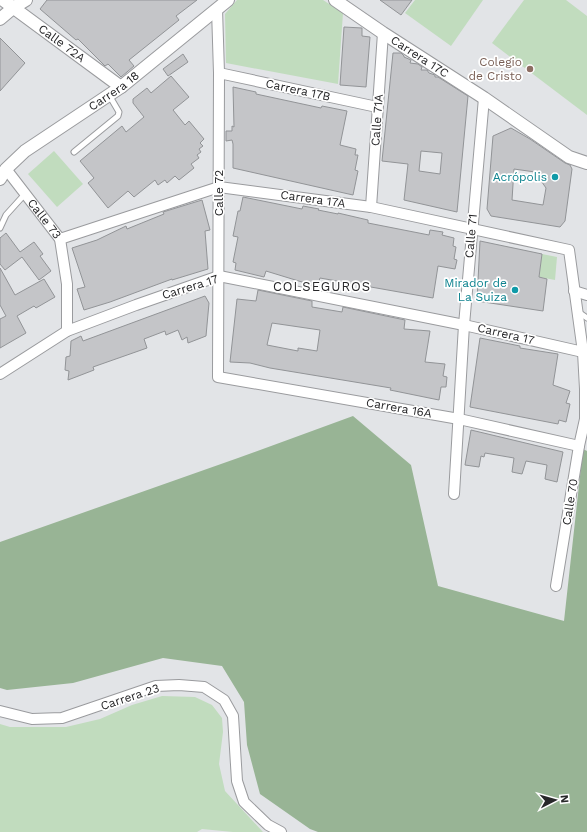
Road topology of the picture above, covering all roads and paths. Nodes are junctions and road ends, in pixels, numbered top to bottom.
1 (3, 0) edge
2 (26, 0) edge
3 (228, 0) edge
4 (335, 0) edge
5 (13, 8) junction
6 (217, 9) junction
7 (0, 19) edge
8 (383, 34) junction
9 (219, 73) junction
10 (121, 87) junction
11 (109, 95) junction
12 (484, 98) junction
13 (377, 107) junction
14 (74, 152) dead end
15 (587, 162) edge
16 (2, 172) edge
17 (219, 187) junction
18 (25, 194) junction
19 (371, 207) junction
20 (0, 228) edge
21 (472, 229) junction
22 (60, 239) junction
23 (569, 250) joint
24 (219, 276) junction
25 (574, 291) junction
26 (587, 296) edge
27 (577, 310) junction
28 (587, 318) edge
29 (464, 325) junction
30 (67, 331) junction
31 (583, 352) junction
32 (0, 374) edge
33 (218, 377) joint
34 (459, 419) junction
35 (579, 446) junction
36 (454, 494) dead end
37 (556, 586) dead end
38 (0, 711) edge
39 (281, 832) edge

1 - 5 street, Calle 72A
2 - 5 street
3 - 6 street, Carrera 18
4 - 8 street, Carrera 17C
5 - 7 street
5 - 10 street, Calle 72A
6 - 9 street, Calle 72
6 - 10 street, Carrera 18
8 - 12 street, Carrera 17C
8 - 13 street, Calle 71A
9 - 13 street, Carrera 17B
9 - 17 street, Calle 72
10 - 11 street, Carrera 18
11 - 14 lane
11 - 16 street, Carrera 18
12 - 15 street, Carrera 17C
12 - 21 street, Calle 71
13 - 19 street, Calle 71A
16 - 18 street, Calle 73
17 - 19 street, Carrera 17A
17 - 22 street, Carrera 17A
17 - 24 street, Calle 72
18 - 20 lane
18 - 22 street, Calle 73
19 - 21 street, Carrera 17A
21 - 23 street, Carrera 17A
21 - 29 street, Calle 71
22 - 30 street, Calle 73
23 - 25 street, Calle 70
24 - 29 street, Carrera 17
24 - 30 street, Carrera 17
24 - 33 street, Calle 72
25 - 26 street
25 - 27 street, Calle 70
27 - 28 lane
27 - 31 street, Calle 70
29 - 31 street, Carrera 17
29 - 34 street, Calle 71
30 - 32 street, Carrera 17
31 - 35 street, Calle 70
33 - 34 street, Carrera 16A
34 - 35 street, Carrera 16A
34 - 36 street, Calle 71
35 - 37 street, Calle 70
38 - 39 street, Carrera 23

